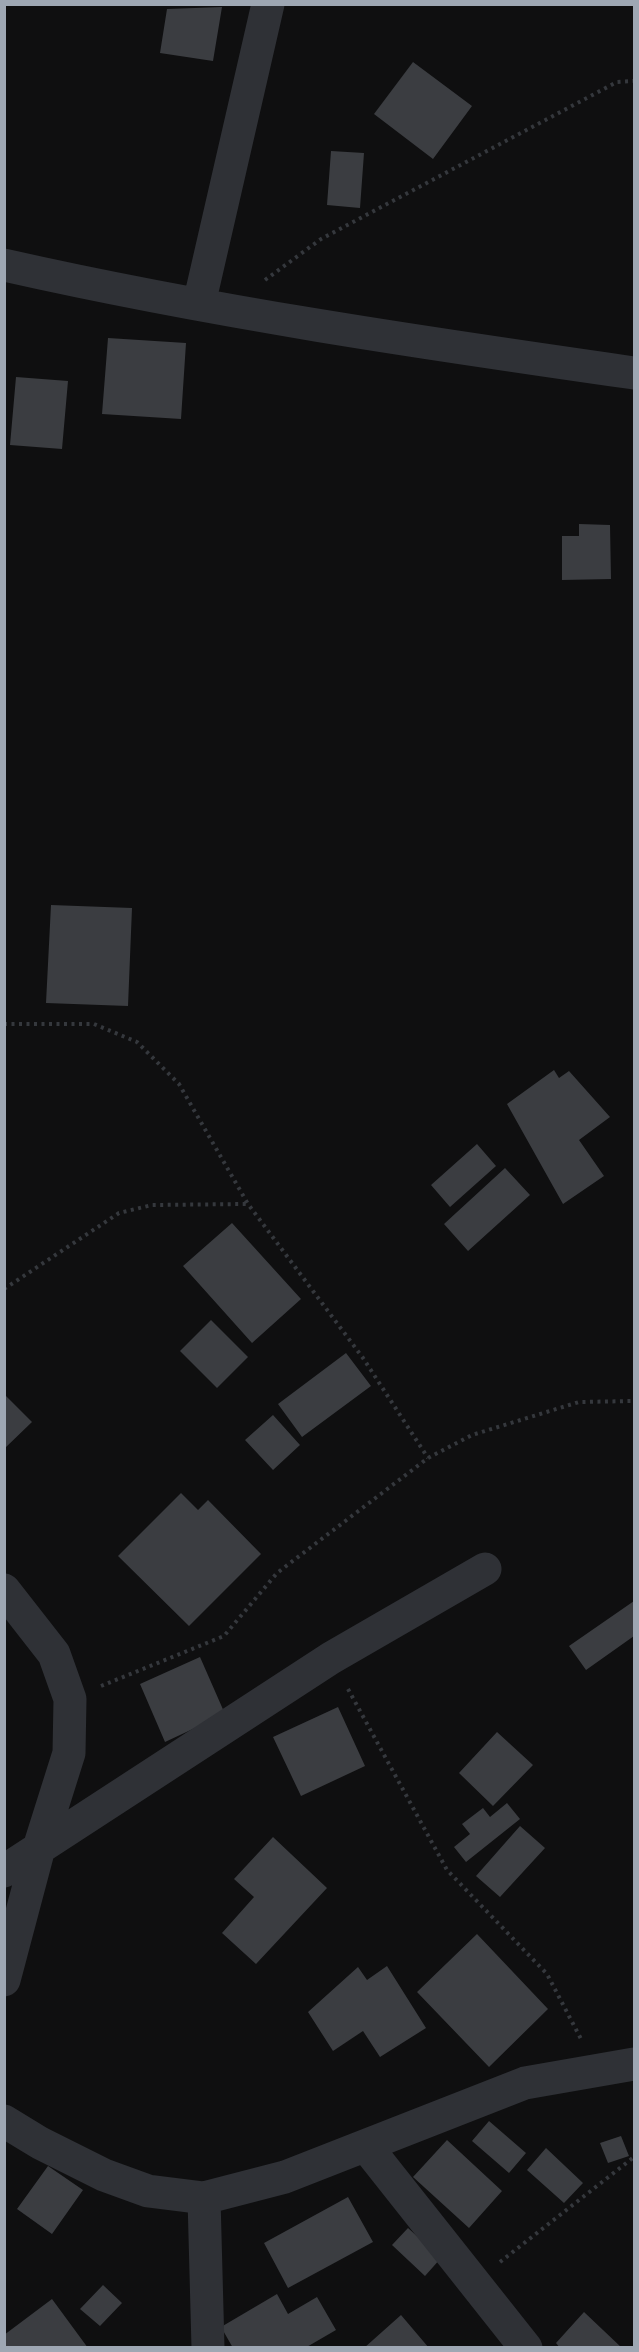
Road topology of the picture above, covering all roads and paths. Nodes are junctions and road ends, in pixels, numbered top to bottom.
1 (268, 4) edge
2 (634, 81) edge
3 (4, 265) edge
4 (213, 306) junction
5 (634, 373) edge
6 (4, 1024) edge
7 (248, 1204) junction
8 (4, 1289) edge
9 (634, 1401) edge
10 (428, 1458) junction
11 (485, 1569) dead end
12 (4, 1590) edge
13 (331, 1658) junction
14 (70, 1699) junction
15 (39, 1848) junction
16 (4, 1870) edge
17 (4, 1980) edge
18 (634, 2064) edge
19 (596, 2069) junction
20 (4, 2121) edge
21 (366, 2146) junction
22 (634, 2157) edge
23 (204, 2198) junction
24 (476, 2282) junction
25 (208, 2348) edge
26 (526, 2348) edge

1 - 4 street
2 - 4 path
3 - 4 street
4 - 5 street
6 - 7 path
7 - 8 path
7 - 10 path
9 - 10 path
10 - 14 path
11 - 13 street
12 - 14 street
13 - 15 street
13 - 19 path
14 - 15 street
15 - 16 street
15 - 17 street
18 - 19 street
19 - 21 street
20 - 23 street
21 - 23 street
21 - 24 street
22 - 24 path
23 - 25 street
24 - 26 street

